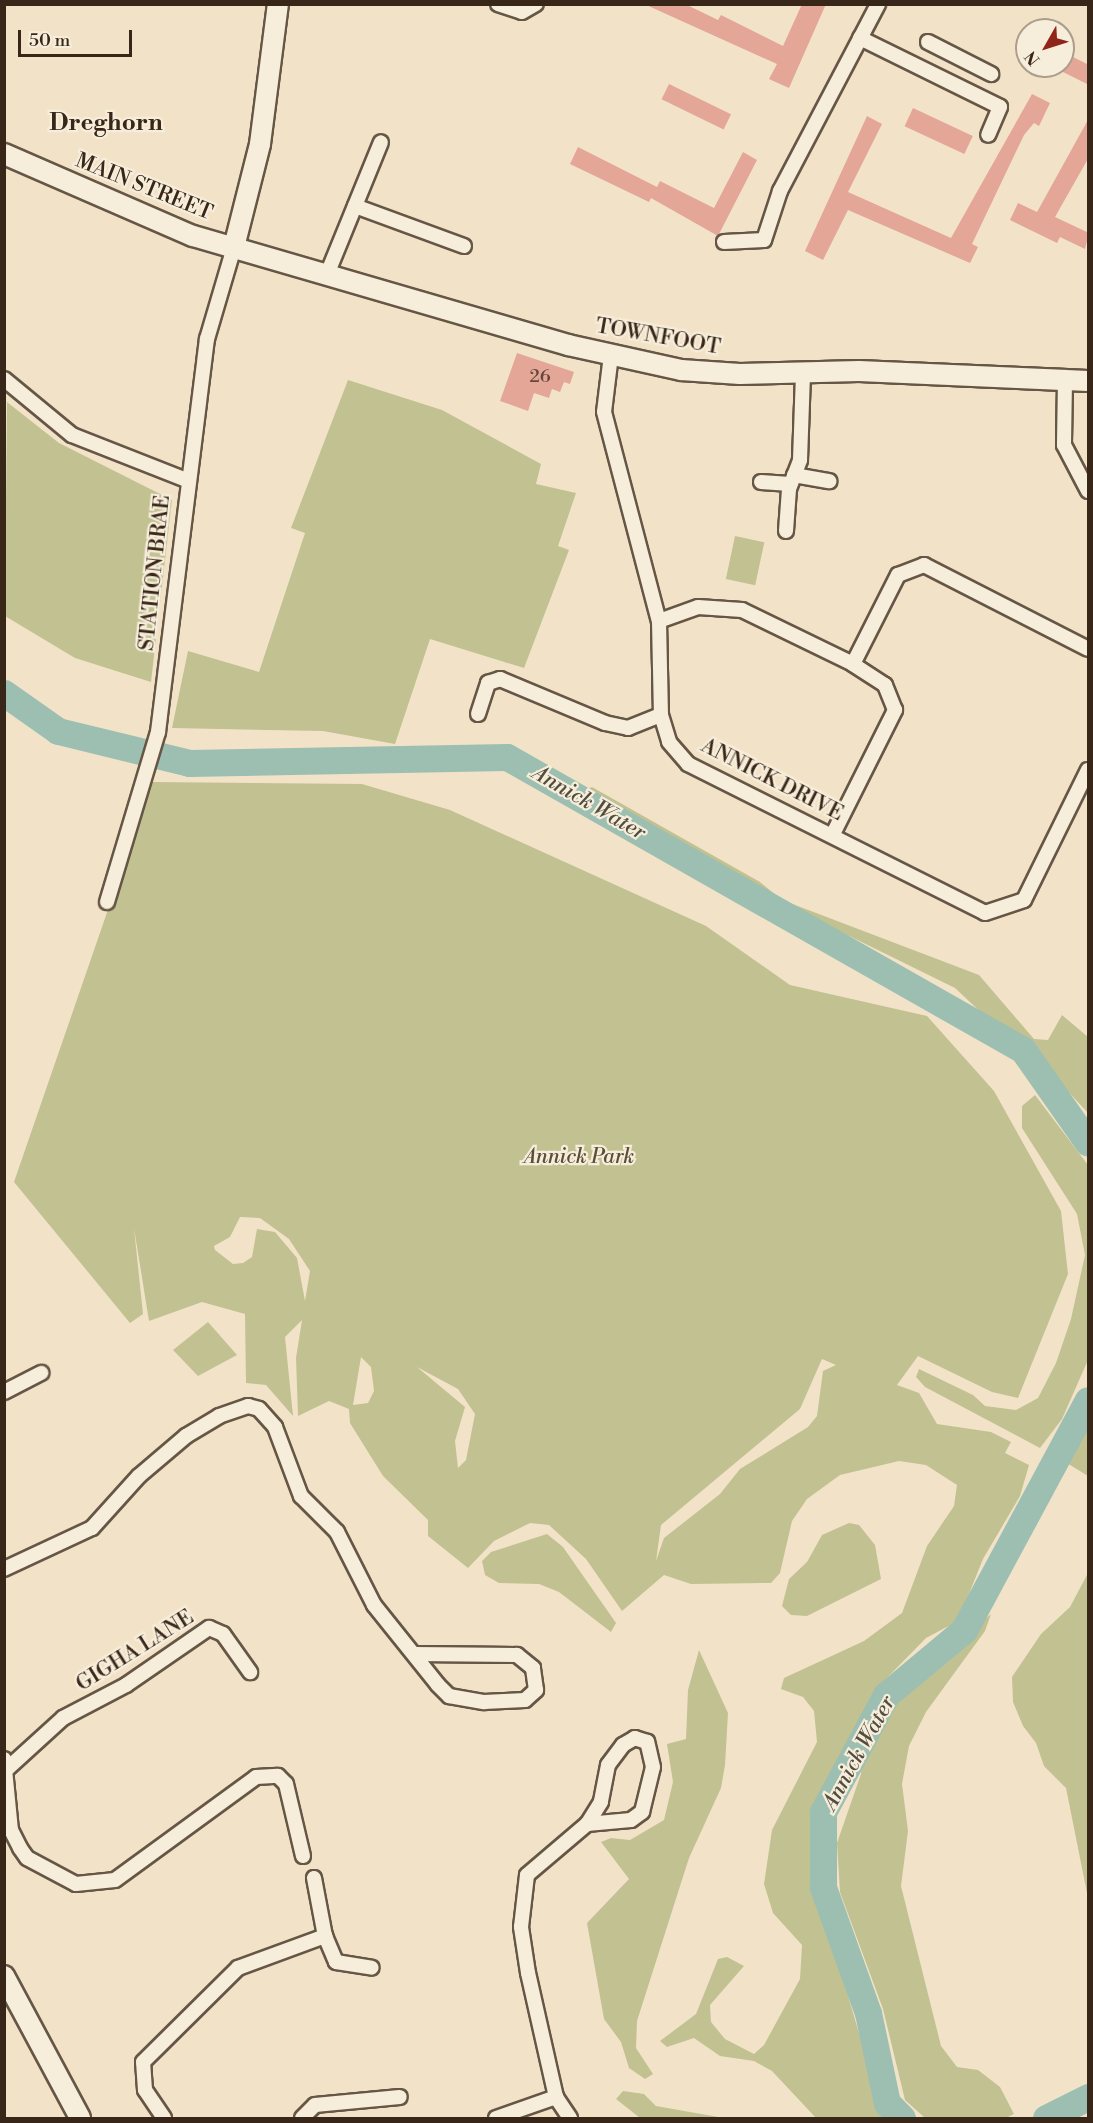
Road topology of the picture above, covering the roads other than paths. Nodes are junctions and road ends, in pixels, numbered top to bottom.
1 (278, 4) edge
2 (498, 4) edge
3 (536, 4) edge
4 (878, 4) edge
5 (860, 38) junction
6 (928, 42) dead end
7 (958, 57) junction
8 (991, 74) dead end
9 (948, 81) junction
10 (988, 135) dead end
11 (381, 142) dead end
12 (4, 154) edge
13 (355, 206) junction
14 (724, 242) dead end
15 (464, 246) dead end
16 (234, 247) junction
17 (328, 272) junction
18 (611, 355) junction
19 (803, 372) junction
20 (4, 379) edge
21 (1065, 380) junction
22 (1089, 381) edge
23 (186, 480) junction
24 (792, 480) junction
25 (829, 481) dead end
26 (761, 482) dead end
27 (1089, 490) edge
28 (786, 531) dead end
29 (659, 621) junction
30 (1089, 648) edge
31 (853, 664) junction
32 (478, 714) dead end
33 (661, 715) junction
34 (1089, 770) edge
35 (833, 834) junction
36 (107, 902) dead end
37 (41, 1373) dead end
38 (4, 1392) edge
39 (4, 1569) edge
40 (414, 1654) junction
41 (250, 1672) dead end
42 (6, 1764) edge
43 (587, 1824) junction
44 (303, 1856) dead end
45 (314, 1878) dead end
46 (326, 1936) junction
47 (372, 1968) dead end
48 (4, 1976) edge
49 (400, 2097) dead end
50 (556, 2097) junction
51 (80, 2118) edge
52 (164, 2118) edge
53 (302, 2118) edge
54 (496, 2118) edge
55 (570, 2118) edge

1 - 16 main road
2 - 3 street
4 - 5 street
5 - 9 street
5 - 14 street
6 - 7 street
7 - 8 street
7 - 9 street
9 - 10 street
11 - 13 street
12 - 16 main road, MAIN STREET
13 - 15 street
13 - 17 street
16 - 17 main road, TOWNFOOT
16 - 23 street, STATION BRAE
17 - 18 main road, TOWNFOOT
18 - 19 main road, TOWNFOOT
18 - 29 street, ANNICK DRIVE
19 - 21 main road, TOWNFOOT
19 - 24 street
20 - 23 street
21 - 22 main road, TOWNFOOT
21 - 27 street
23 - 36 street, STATION BRAE
24 - 25 street
24 - 26 street
24 - 28 street
29 - 31 street
29 - 33 street, ANNICK DRIVE
30 - 31 street
31 - 35 street
32 - 33 street
33 - 35 street, ANNICK DRIVE
34 - 35 street, ANNICK DRIVE
37 - 38 street
39 - 40 street
40 - 40 street
41 - 42 street, GIGHA LANE
42 - 44 street
43 - 43 street
43 - 50 street
45 - 46 street
46 - 47 street
46 - 52 street
48 - 51 main road
49 - 53 street
50 - 54 street
50 - 55 street

